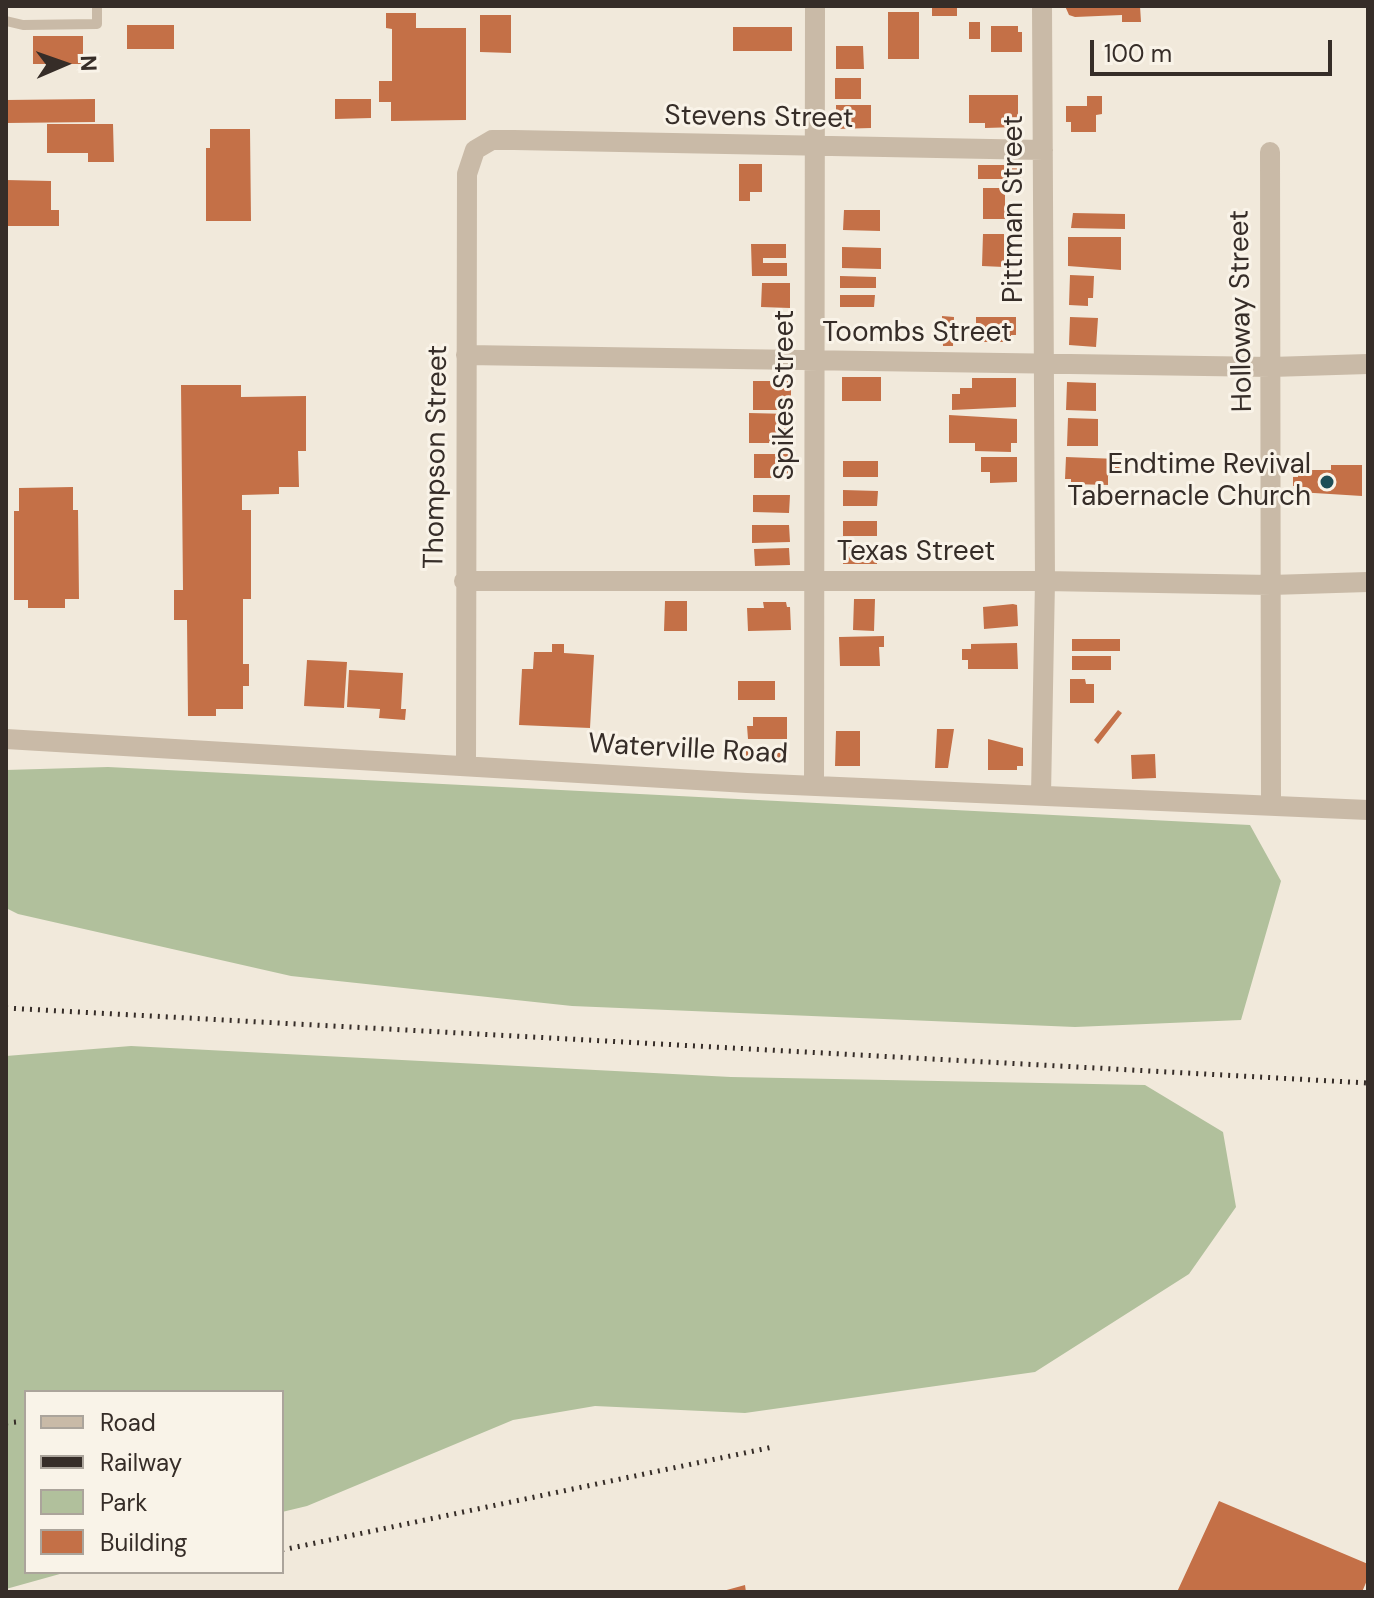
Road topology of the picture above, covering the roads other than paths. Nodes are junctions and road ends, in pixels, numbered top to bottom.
1 (97, 6) edge
2 (815, 6) edge
3 (1042, 6) edge
4 (6, 21) edge
5 (816, 148) junction
6 (475, 150) joint
7 (1043, 150) junction
8 (1270, 152) dead end
9 (466, 355) junction
10 (814, 361) junction
11 (1043, 363) junction
12 (1368, 364) edge
13 (1271, 367) junction
14 (464, 581) junction
15 (1045, 581) junction
16 (814, 582) junction
17 (1368, 582) edge
18 (1271, 585) junction
19 (6, 739) edge
20 (466, 766) junction
21 (814, 784) junction
22 (1041, 795) junction
23 (1271, 805) junction
24 (1368, 810) edge

1 - 4 lane
2 - 5 street, Spikes Street
3 - 7 street, Pittman Street
5 - 6 street, Stevens Street
5 - 7 street, Stevens Street
5 - 10 street, Spikes Street
6 - 9 street, Thompson Street
7 - 11 street, Pittman Street
8 - 13 street, Holloway Street
9 - 10 street, Toombs Street
9 - 14 street, Thompson Street
10 - 11 street, Toombs Street
10 - 16 street, Spikes Street
11 - 13 street, Toombs Street
11 - 15 street, Pittman Street
12 - 13 street, Toombs Street
13 - 18 street, Holloway Street
14 - 16 street, Texas Street
14 - 20 street, Thompson Street
15 - 16 street, Texas Street
15 - 18 street, Texas Street
15 - 22 street, Pittman Street
16 - 21 street, Spikes Street
17 - 18 street, Texas Street
18 - 23 street, Holloway Street
19 - 20 street, Waterville Road
20 - 21 street, Waterville Road
21 - 22 street, Waterville Road
22 - 23 street, Waterville Road
23 - 24 street, Waterville Road

